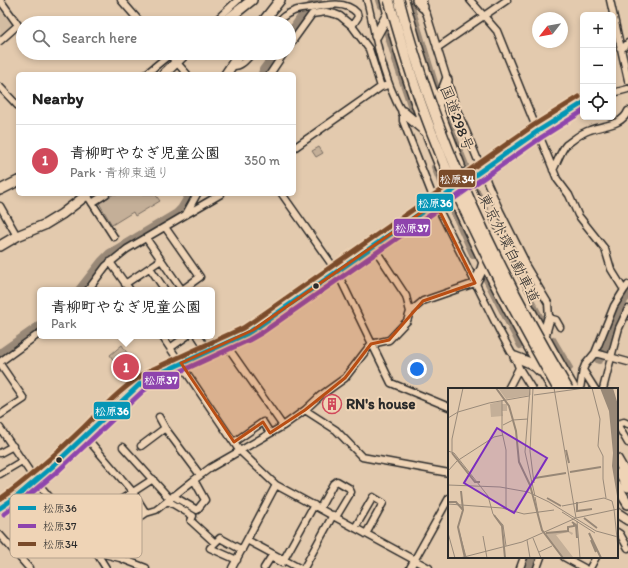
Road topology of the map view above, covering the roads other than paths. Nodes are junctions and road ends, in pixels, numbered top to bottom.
1 (0, 0) edge
2 (121, 0) edge
3 (238, 0) edge
4 (252, 0) edge
5 (280, 0) edge
6 (367, 0) edge
7 (385, 0) edge
8 (389, 0) edge
9 (399, 0) edge
10 (404, 0) edge
11 (470, 0) edge
12 (507, 0) edge
13 (610, 0) edge
14 (421, 2) edge
15 (388, 14) junction
16 (135, 16) edge
17 (221, 16) edge
18 (232, 16) edge
19 (267, 16) edge
20 (284, 16) edge
21 (484, 17) junction
22 (16, 22) edge
23 (352, 26) junction
24 (16, 27) edge
25 (296, 36) edge
26 (376, 36) junction
27 (0, 41) edge
28 (628, 43) edge
29 (438, 48) junction
30 (620, 48) junction
31 (161, 60) edge
32 (235, 60) edge
33 (246, 60) edge
34 (279, 60) edge
35 (176, 62) joint
36 (229, 70) edge
37 (148, 72) edge
38 (166, 72) edge
39 (185, 72) edge
40 (271, 72) edge
41 (448, 80) junction
42 (628, 80) edge
43 (389, 85) junction
44 (0, 87) edge
45 (381, 87) junction
46 (628, 89) edge
47 (616, 92) edge
48 (16, 104) edge
49 (580, 104) edge
50 (437, 106) junction
51 (403, 112) junction
52 (628, 112) edge
53 (538, 131) junction
54 (426, 132) junction
55 (296, 147) edge
56 (487, 167) junction
57 (553, 170) junction
58 (16, 181) edge
59 (466, 181) junction
60 (0, 190) edge
61 (451, 192) junction
62 (196, 196) edge
63 (218, 196) edge
64 (283, 196) edge
65 (89, 197) edge
66 (0, 206) edge
67 (429, 207) junction
68 (186, 214) junction
69 (165, 227) junction
70 (491, 234) junction
71 (17, 236) junction
72 (114, 237) dead end
73 (146, 238) junction
74 (0, 246) edge
75 (373, 246) junction
76 (161, 260) junction
77 (523, 261) junction
78 (110, 262) junction
79 (484, 262) junction
80 (150, 268) junction
81 (337, 272) junction
82 (475, 283) junction
83 (125, 284) junction
84 (90, 287) edge
85 (128, 287) edge
86 (163, 287) edge
87 (180, 287) edge
88 (186, 287) edge
89 (626, 287) edge
90 (628, 309) edge
91 (410, 312) junction
92 (548, 318) junction
93 (560, 327) dead end
94 (37, 335) edge
95 (544, 336) junction
96 (164, 339) edge
97 (184, 339) edge
98 (200, 339) edge
99 (225, 343) junction
100 (371, 344) junction
101 (170, 348) junction
102 (208, 351) junction
103 (595, 353) junction
104 (515, 357) junction
105 (611, 358) junction
106 (628, 362) edge
107 (0, 363) edge
108 (181, 364) junction
109 (520, 368) junction
110 (583, 370) junction
111 (544, 374) junction
112 (509, 388) edge
113 (531, 388) edge
114 (552, 388) edge
115 (557, 388) edge
116 (567, 388) edge
117 (573, 388) edge
118 (580, 388) edge
119 (594, 388) edge
120 (603, 388) edge
121 (448, 407) edge
122 (304, 410) junction
123 (0, 415) edge
124 (159, 417) dead end
125 (618, 424) edge
126 (628, 424) edge
127 (283, 426) junction
128 (618, 426) edge
129 (165, 428) junction
130 (1, 431) edge
131 (270, 432) junction
132 (85, 436) junction
133 (234, 442) junction
134 (628, 442) edge
135 (13, 446) junction
136 (141, 446) dead end
137 (123, 447) dead end
138 (239, 450) junction
139 (0, 453) edge
140 (22, 461) junction
141 (618, 461) edge
142 (618, 462) edge
143 (628, 466) edge
144 (618, 471) edge
145 (448, 472) edge
146 (0, 474) edge
147 (200, 475) junction
148 (628, 478) edge
149 (153, 479) junction
150 (194, 480) junction
151 (36, 482) junction
152 (276, 485) junction
153 (628, 486) edge
154 (618, 488) edge
155 (133, 492) junction
156 (19, 494) edge
157 (46, 494) edge
158 (130, 494) edge
159 (618, 496) edge
160 (170, 499) junction
161 (448, 500) edge
162 (10, 501) edge
163 (628, 504) edge
164 (142, 507) edge
165 (317, 507) junction
166 (0, 508) edge
167 (146, 513) junction
168 (618, 513) edge
169 (628, 513) edge
170 (142, 516) edge
171 (334, 516) junction
172 (628, 520) edge
173 (355, 528) junction
174 (618, 533) edge
175 (366, 534) junction
176 (0, 535) edge
177 (247, 540) junction
178 (215, 543) junction
179 (10, 546) edge
180 (628, 548) edge
181 (242, 550) junction
182 (21, 558) edge
183 (101, 558) edge
184 (120, 558) edge
185 (524, 558) edge
186 (541, 558) edge
187 (566, 558) edge
188 (595, 558) edge
189 (237, 560) junction
190 (284, 560) junction
191 (414, 560) junction
192 (29, 568) edge
193 (106, 568) edge
194 (146, 568) edge
195 (232, 568) edge
196 (264, 568) edge
197 (299, 568) edge
198 (304, 568) edge
199 (410, 568) edge
200 (429, 568) edge
201 (520, 568) edge
202 (537, 568) edge
203 (584, 568) edge
204 (590, 568) edge

1 - 22 street
2 - 16 street
3 - 17 street
4 - 18 highway
5 - 19 highway
6 - 26 street
7 - 15 highway
8 - 115 highway, 東京外環自動車道, bridge
9 - 116 highway, 東京外環自動車道, bridge
10 - 50 highway, 国道298号
11 - 21 street
12 - 21 street
13 - 30 street
14 - 29 street
15 - 26 highway
15 - 54 highway
20 - 23 street
21 - 29 street
21 - 53 street
23 - 25 street
23 - 45 street
24 - 27 street
26 - 43 street
28 - 30 street
29 - 41 street
30 - 42 street
31 - 37 street
32 - 36 highway
33 - 36 street
34 - 40 street
35 - 38 highway
35 - 39 street
41 - 50 highway
41 - 56 street
43 - 45 street
43 - 51 street
44 - 48 street
45 - 55 street
46 - 47 street
49 - 53 street
50 - 59 highway, 国道298号
51 - 54 highway
51 - 67 street
52 - 57 street
53 - 56 street
53 - 57 street
54 - 61 highway
56 - 59 street
56 - 77 street
57 - 89 street
58 - 60 highway
59 - 61 street
59 - 70 highway, 国道298号
61 - 67 street
61 - 79 highway
62 - 68 street
63 - 68 street
64 - 81 street
65 - 71 highway
65 - 72 street
66 - 71 street
67 - 75 street
67 - 82 street
68 - 69 street
69 - 73 street
69 - 88 street
70 - 77 highway
70 - 95 highway, 国道298号
71 - 74 highway
73 - 76 street
73 - 78 street
75 - 81 street
75 - 91 street
76 - 80 street
76 - 87 street
77 - 92 street
78 - 83 street
78 - 84 street
79 - 82 highway
79 - 111 highway
80 - 83 street
80 - 86 street
81 - 99 street
81 - 100 street
82 - 91 street
82 - 104 street
83 - 85 street
89 - 103 street
90 - 105 street
91 - 100 street
92 - 93 street
92 - 95 highway
94 - 107 street
95 - 117 highway, 国道298号
96 - 101 street
97 - 101 street
98 - 102 street
99 - 102 street
99 - 127 street
100 - 121 street
100 - 122 street
101 - 108 street
102 - 108 street
103 - 105 street
103 - 110 street
104 - 109 street
104 - 111 highway
105 - 106 street
105 - 120 street
107 - 123 street
108 - 132 street
108 - 133 street
109 - 112 street
109 - 113 street
110 - 118 street
110 - 119 street
111 - 114 highway
122 - 127 street
122 - 145 street
124 - 129 street
125 - 126 street
127 - 131 street
128 - 134 street
129 - 136 street
129 - 147 street
130 - 135 street
131 - 133 street
131 - 138 street
132 - 151 street
132 - 155 street
133 - 138 street
135 - 139 street
135 - 140 street
137 - 149 street
138 - 147 street
138 - 152 street
140 - 146 street
140 - 151 street
141 - 143 highway
142 - 148 highway
144 - 153 highway
147 - 150 street
149 - 155 street
149 - 160 street
150 - 160 street
150 - 160 street
151 - 156 street
151 - 157 street
152 - 165 street
152 - 177 street
154 - 163 highway
155 - 158 street
159 - 169 highway
160 - 167 street
160 - 178 street
161 - 191 street
162 - 166 street
164 - 167 street
165 - 171 street
165 - 171 street
165 - 190 street
167 - 170 street
168 - 172 highway
171 - 173 street
171 - 198 street
173 - 175 street
173 - 175 street
174 - 180 street
175 - 191 street
176 - 179 street
177 - 181 street
177 - 190 street
178 - 181 street
178 - 189 street
181 - 189 street
182 - 192 street
183 - 193 street
184 - 194 street
185 - 201 street
186 - 202 street
187 - 203 street
188 - 204 street
189 - 195 street
190 - 196 street
190 - 197 street
191 - 199 street
191 - 200 street

